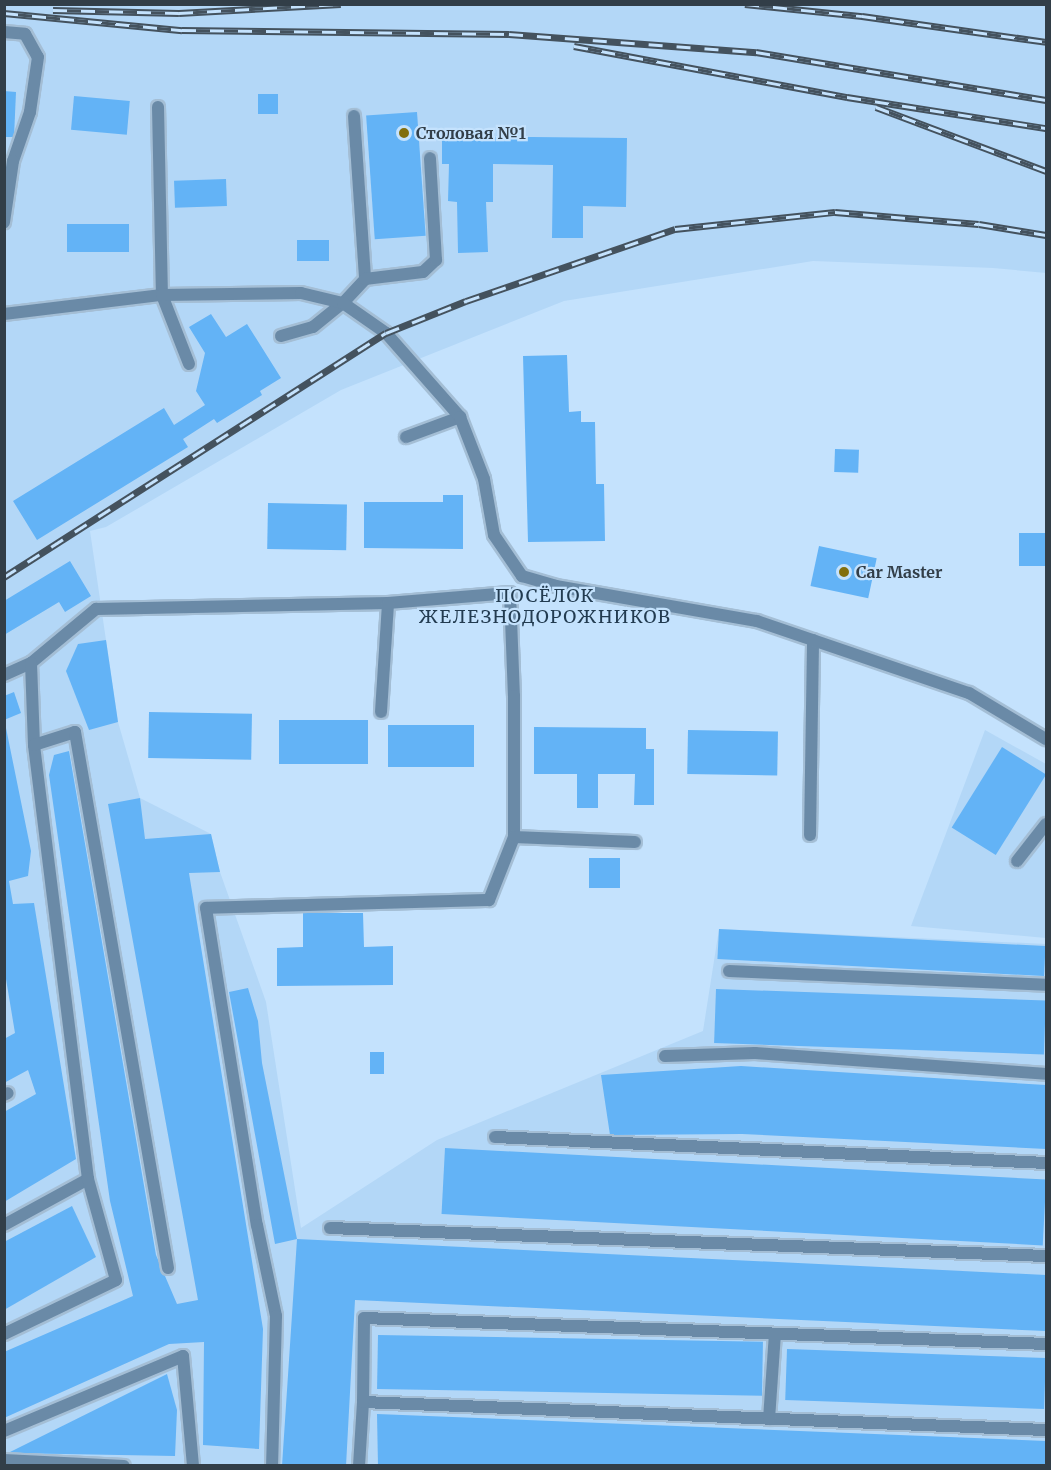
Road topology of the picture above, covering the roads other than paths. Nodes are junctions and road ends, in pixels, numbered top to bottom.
1 (4, 32) edge
2 (158, 107) dead end
3 (354, 116) dead end
4 (430, 158) dead end
5 (9, 159) edge
6 (4, 222) edge
7 (365, 279) junction
8 (162, 295) junction
9 (343, 303) junction
10 (4, 314) edge
11 (281, 336) dead end
12 (189, 364) dead end
13 (460, 417) junction
14 (406, 437) dead end
15 (522, 576) junction
16 (510, 592) junction
17 (388, 603) junction
18 (813, 640) junction
19 (31, 663) junction
20 (4, 675) edge
21 (381, 712) dead end
22 (1047, 739) edge
23 (34, 745) junction
24 (1047, 824) edge
25 (810, 835) dead end
26 (514, 837) junction
27 (635, 842) dead end
28 (1017, 861) dead end
29 (729, 971) dead end
30 (1047, 985) edge
31 (665, 1056) dead end
32 (1047, 1074) edge
33 (495, 1137) dead end
34 (1047, 1163) edge
35 (88, 1179) junction
36 (4, 1225) edge
37 (330, 1228) dead end
38 (1047, 1256) edge
39 (168, 1268) dead end
40 (4, 1334) edge
41 (775, 1334) junction
42 (1047, 1344) edge
43 (363, 1402) junction
44 (770, 1419) junction
45 (1047, 1430) edge
46 (4, 1431) edge
47 (4, 1460) edge
48 (124, 1466) edge
49 (193, 1466) edge
50 (272, 1466) edge
51 (359, 1466) edge

1 - 5 street
2 - 8 street
3 - 7 street
4 - 7 street
5 - 6 street
7 - 9 street
8 - 9 street
8 - 10 street
8 - 12 street
9 - 11 street
9 - 13 street
13 - 14 street
13 - 15 street
15 - 16 street
15 - 18 street
16 - 17 street
16 - 26 street
17 - 19 street
17 - 21 street
18 - 22 street
18 - 25 street
19 - 20 street
19 - 23 street
23 - 35 street
23 - 39 street
24 - 28 street
26 - 27 street
26 - 50 street
29 - 30 street
31 - 32 street
33 - 34 street
35 - 36 street
35 - 40 street
37 - 38 street
41 - 42 street
41 - 43 street
41 - 44 street
43 - 44 street
43 - 51 street
44 - 45 street
46 - 49 street
47 - 48 street

